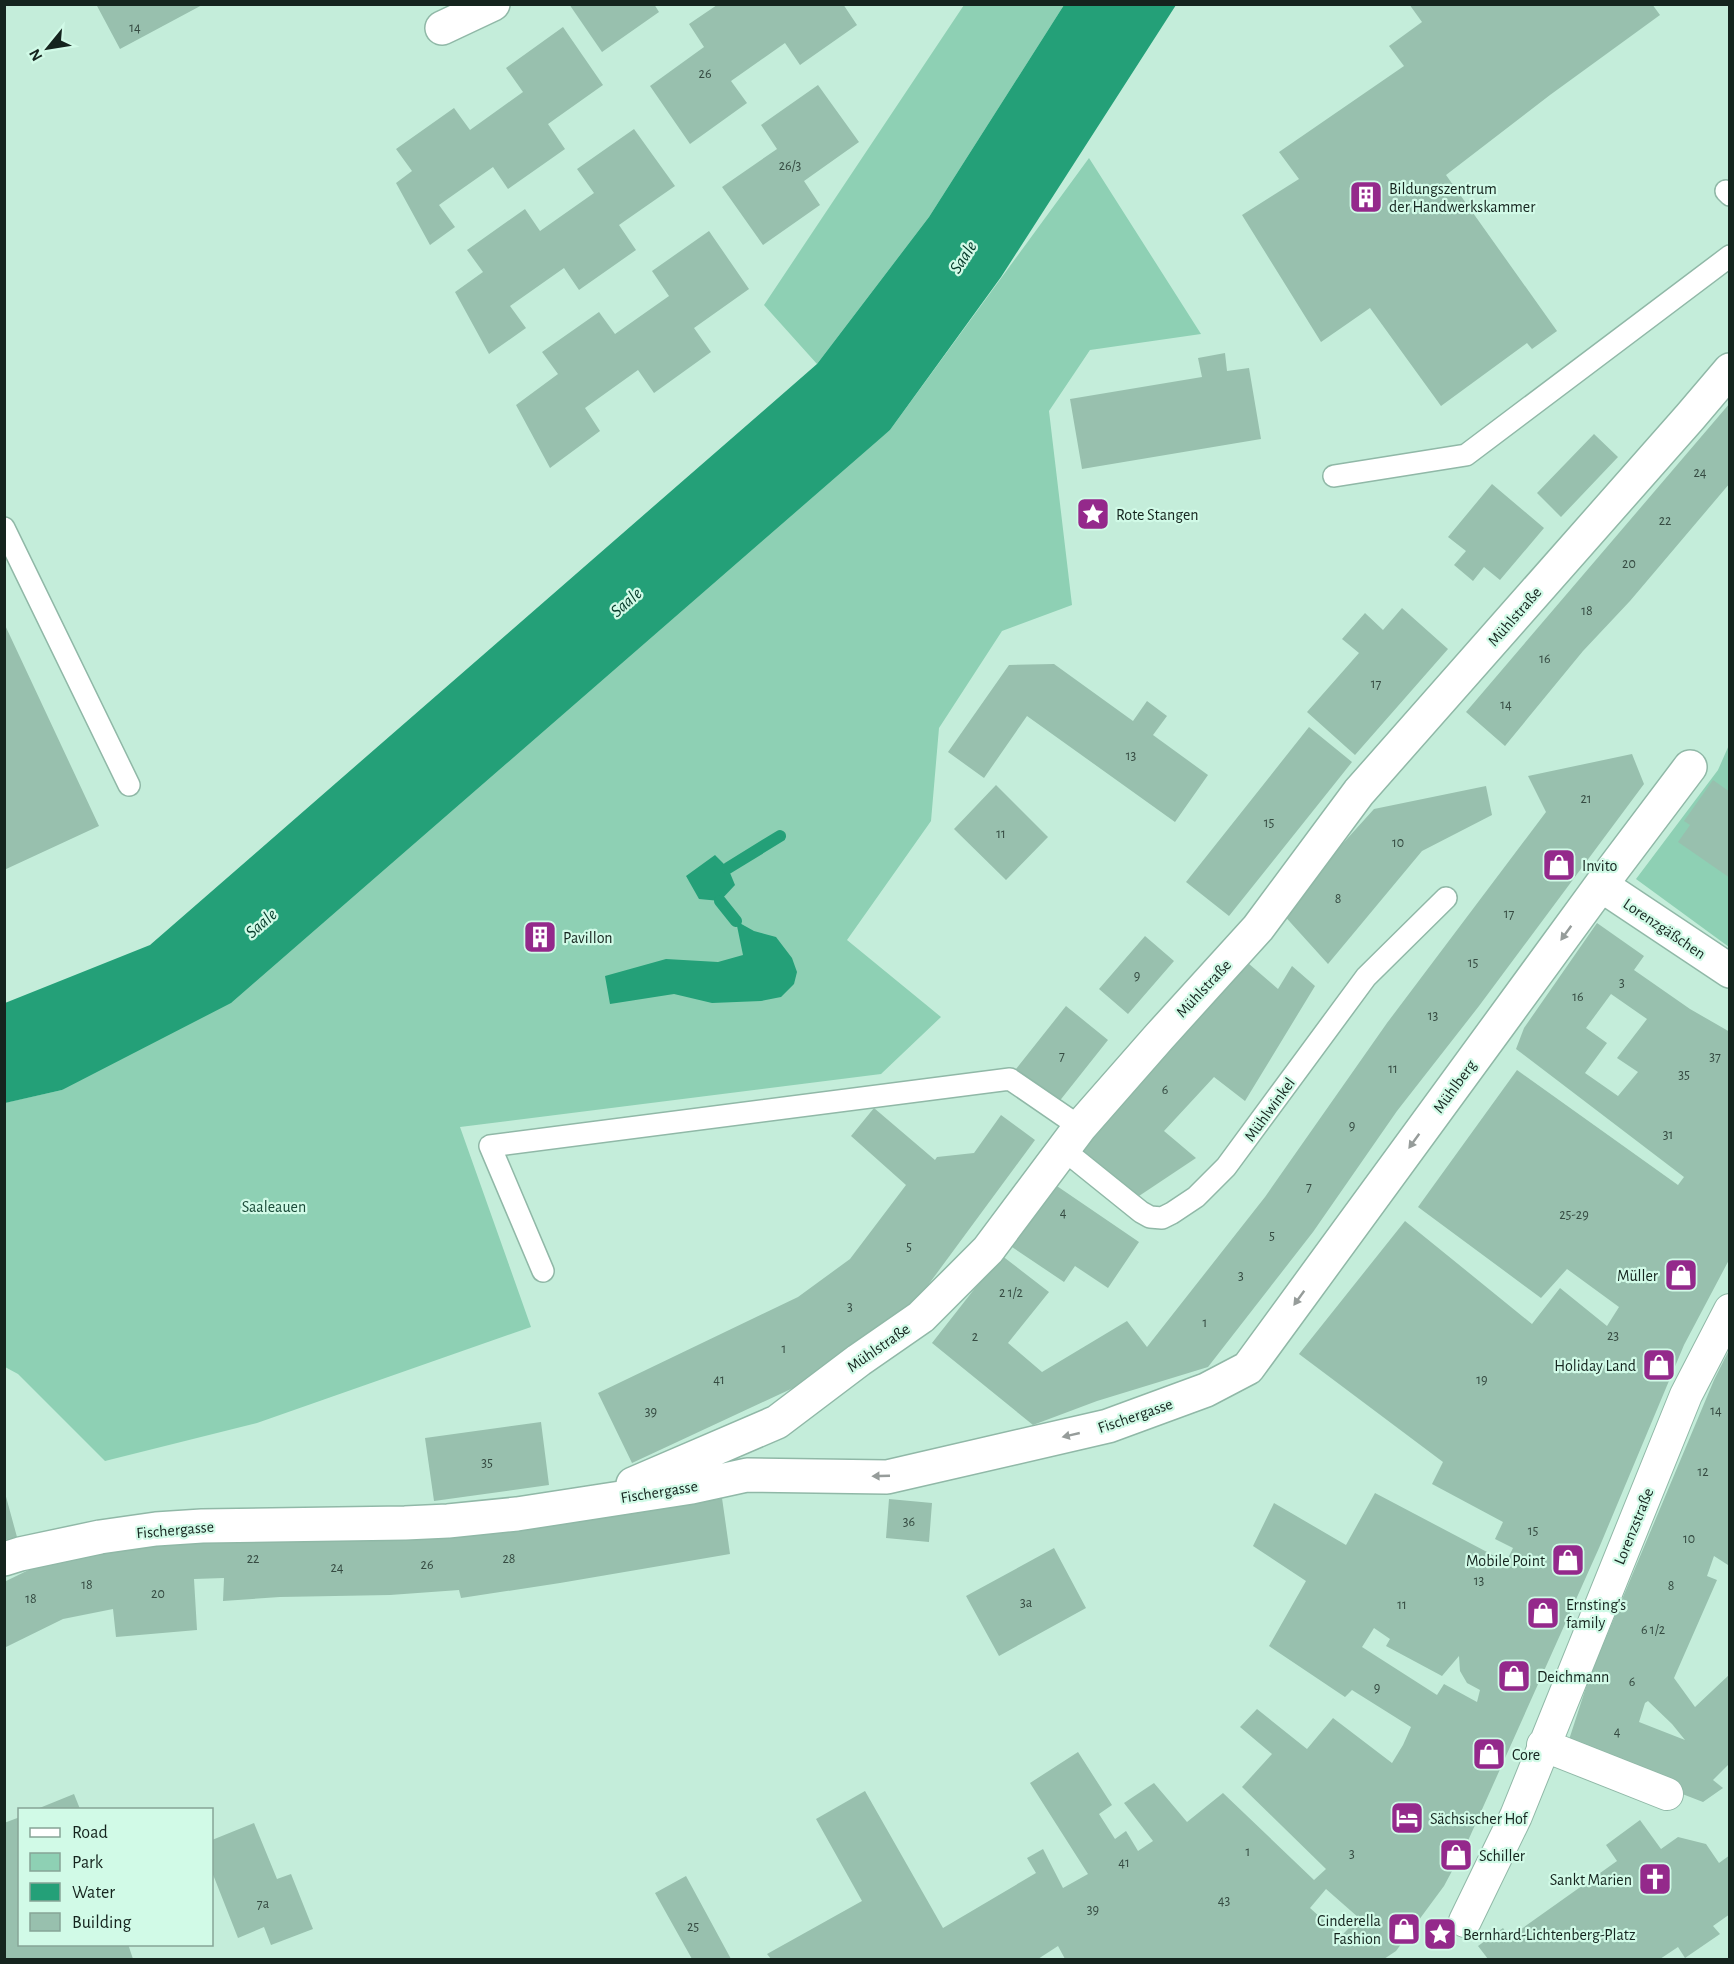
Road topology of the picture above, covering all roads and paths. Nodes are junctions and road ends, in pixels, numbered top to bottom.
1 (493, 4) edge
2 (442, 28) dead end
3 (1730, 256) edge
4 (1730, 370) edge
5 (1334, 476) dead end
6 (4, 528) edge
7 (1690, 767) dead end
8 (129, 784) dead end
9 (1601, 885) junction
10 (1446, 898) dead end
11 (1730, 971) edge
12 (1072, 1138) junction
13 (543, 1271) dead end
14 (1730, 1310) edge
15 (1206, 1390) joint
16 (592, 1501) junction
17 (100, 1537) junction
18 (4, 1559) edge
19 (4, 1575) edge
20 (1543, 1745) junction
21 (1667, 1794) dead end
22 (1465, 1921) dead end

1 - 2 street
3 - 5 lane
4 - 12 street, Mühlstraße
6 - 8 lane
7 - 9 street, Mühlberg
9 - 11 street, Lorenzgäßchen
9 -> 15 street, Mühlberg
10 - 12 lane, Mühlwinkel
12 - 13 lane, Mühlwinkel
12 - 16 street, Mühlstraße
14 - 20 street, Lorenzstraße
15 -> 16 street, Fischergasse
16 - 17 street, Fischergasse
17 - 18 street, Fischergasse
17 - 19 street, Fischergasse
20 - 21 street
20 - 22 street, Lorenzstraße

